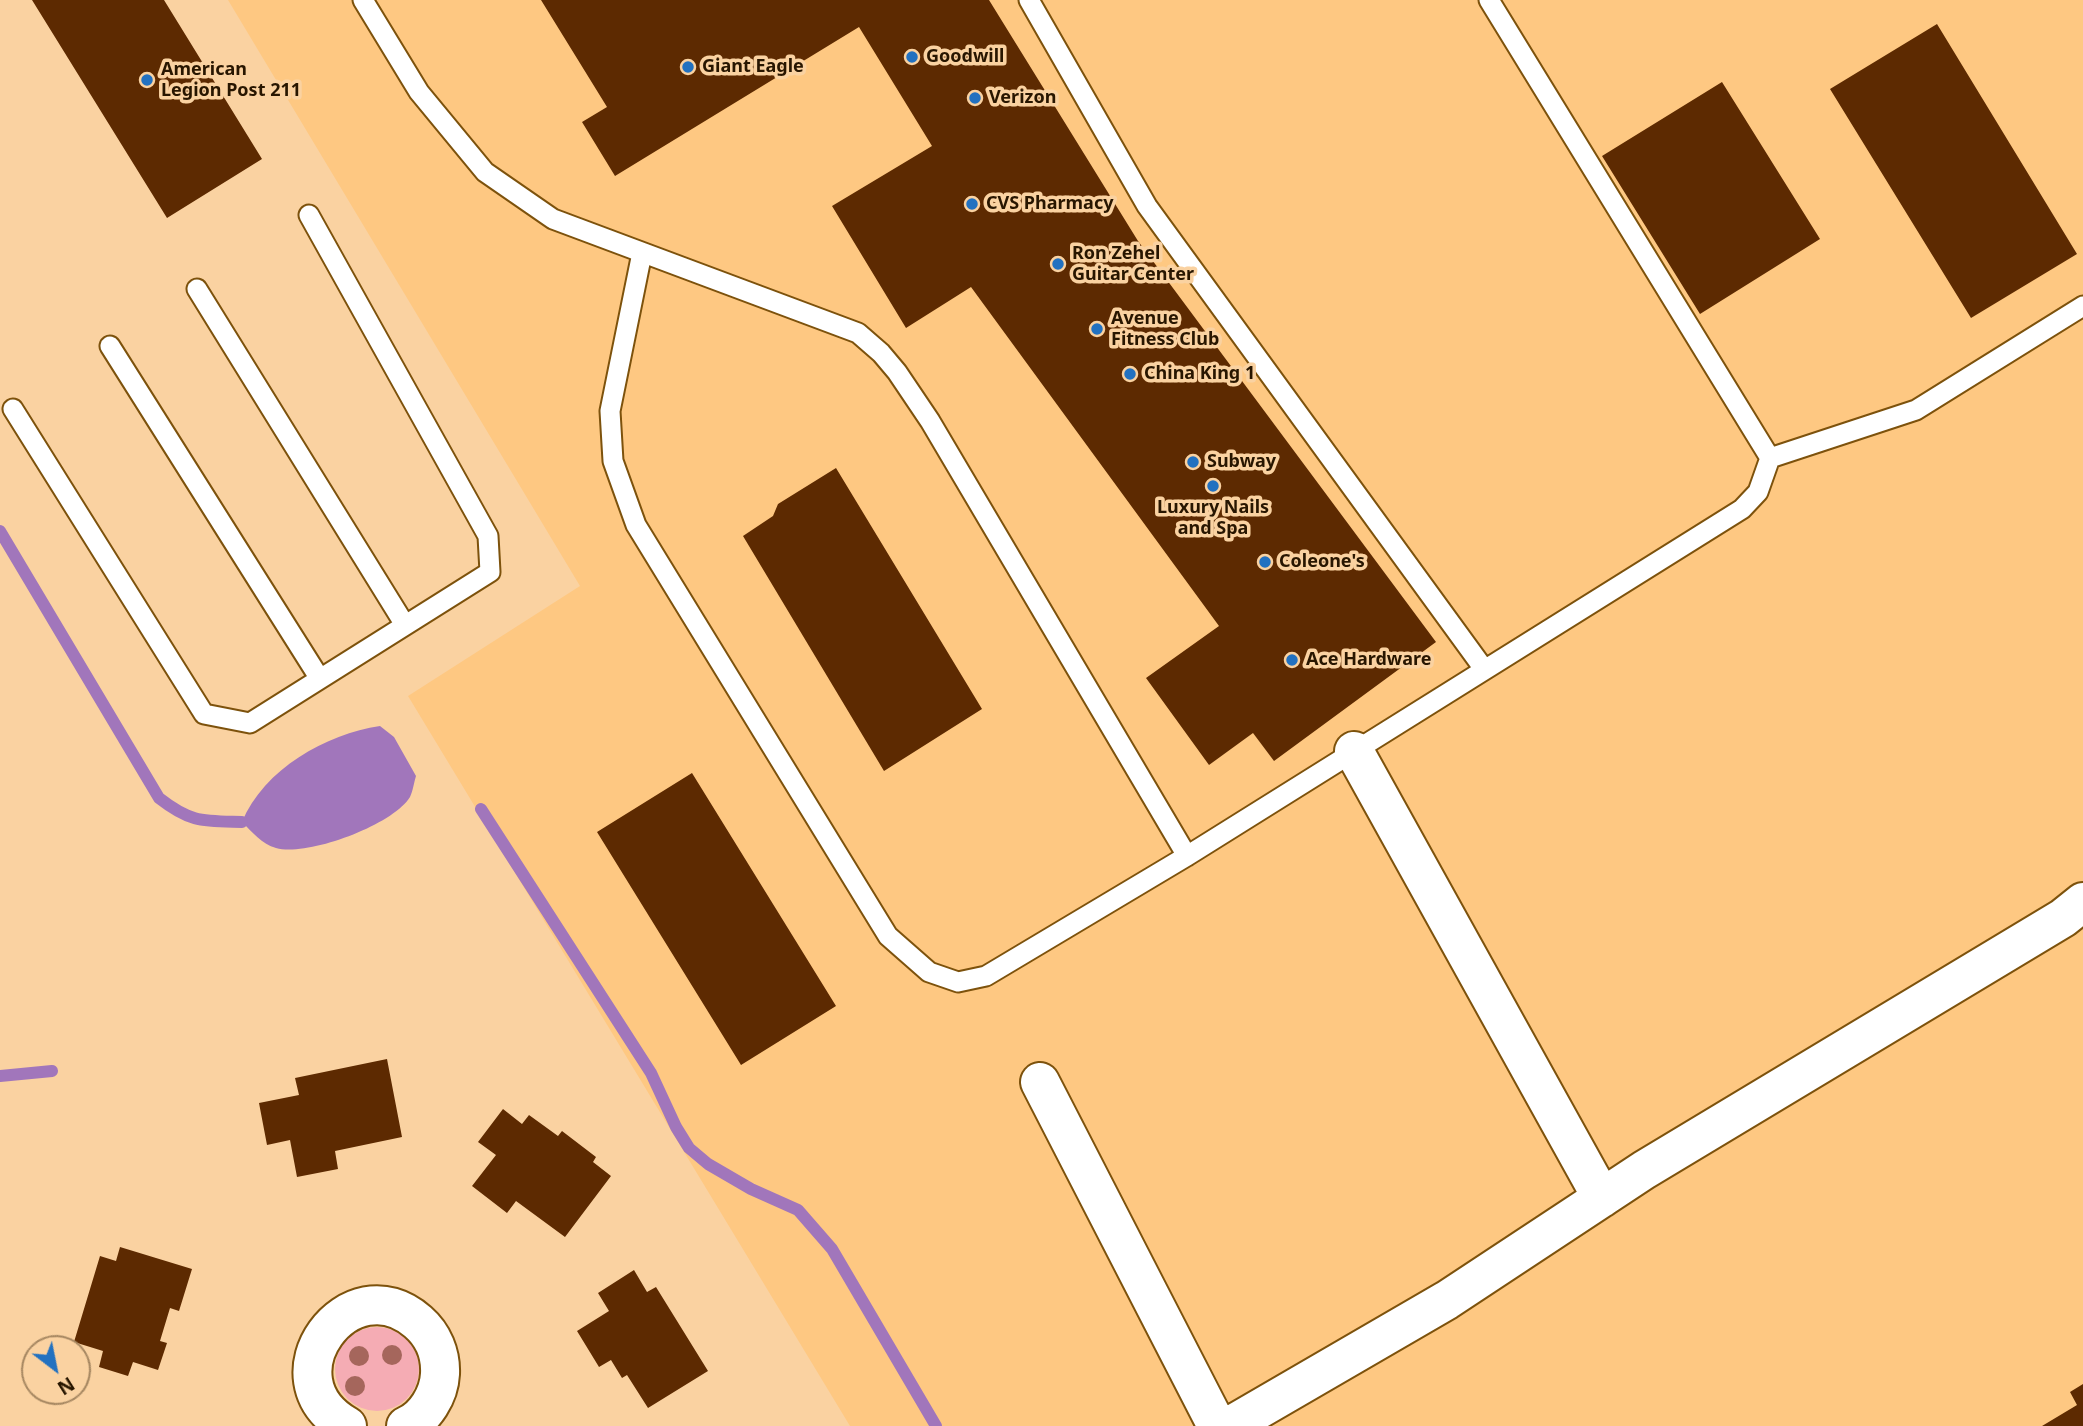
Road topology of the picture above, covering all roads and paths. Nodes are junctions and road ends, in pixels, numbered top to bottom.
1 (363, 0) edge
2 (1029, 0) edge
3 (1489, 0) edge
4 (309, 215) dead end
5 (642, 253) junction
6 (197, 289) dead end
7 (2083, 306) edge
8 (110, 346) dead end
9 (13, 409) dead end
10 (1770, 458) junction
11 (405, 625) junction
12 (1484, 669) junction
13 (320, 679) junction
14 (1354, 751) junction
15 (1187, 856) junction
16 (2083, 902) edge
17 (1040, 1082) dead end
18 (1602, 1198) junction
19 (410, 1425) edge
20 (346, 1426) edge
21 (1217, 1426) edge
22 (1230, 1426) edge

1 - 5 lane
2 - 12 lane
3 - 10 lane
4 - 11 lane
5 - 15 lane
5 - 15 lane
6 - 11 lane
7 - 10 lane
8 - 13 lane
9 - 13 lane
10 - 12 lane
11 - 13 lane
12 - 14 lane
14 - 15 lane
14 - 18 street
16 - 18 street
17 - 21 street
18 - 22 street
19 - 20 street

